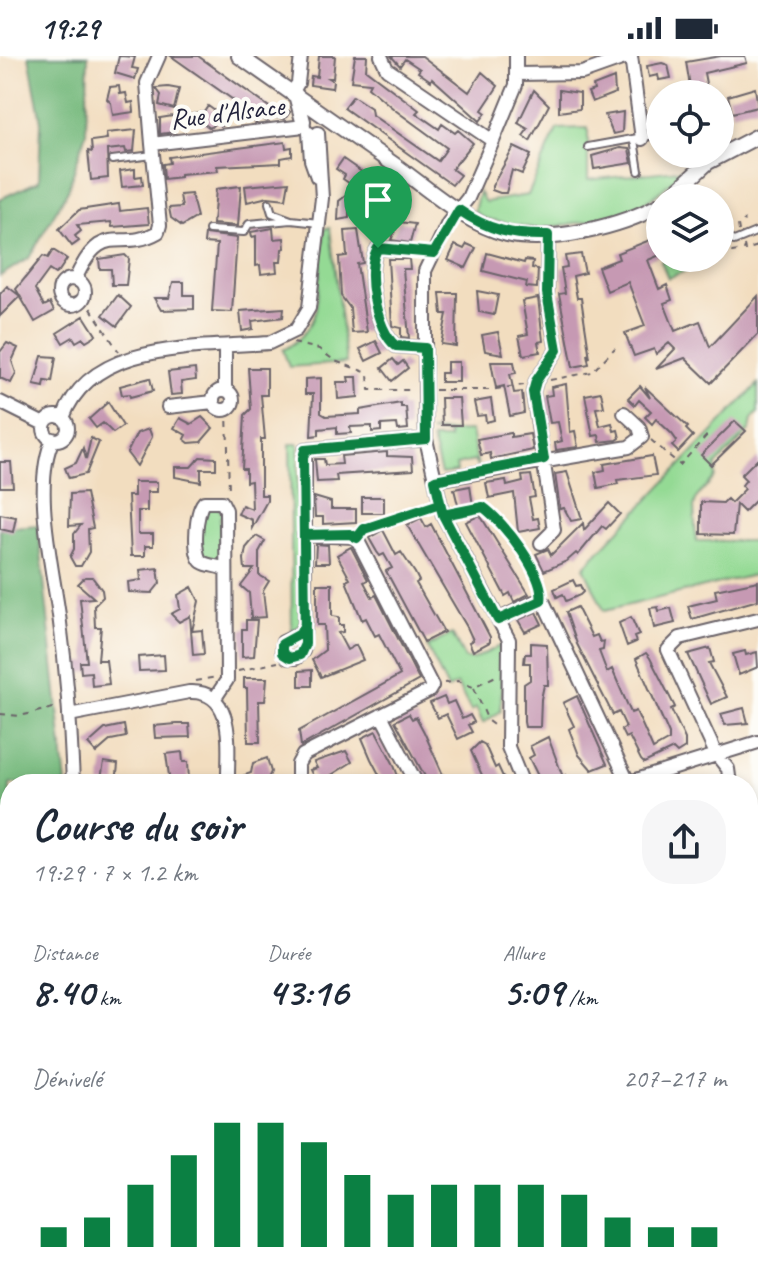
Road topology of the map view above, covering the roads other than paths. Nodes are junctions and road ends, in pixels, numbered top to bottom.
1 (159, 56) edge
2 (239, 56) edge
3 (301, 56) edge
4 (381, 56) edge
5 (516, 56) edge
6 (630, 56) edge
7 (517, 74) junction
8 (294, 94) junction
9 (316, 126) junction
10 (758, 136) edge
11 (646, 137) edge
12 (638, 139) junction
13 (493, 141) junction
14 (588, 147) dead end
15 (153, 150) junction
16 (112, 160) dead end
17 (639, 171) dead end
18 (687, 184) edge
19 (269, 203) dead end
20 (459, 210) junction
21 (646, 212) edge
22 (291, 220) junction
23 (319, 223) junction
24 (209, 230) dead end
25 (758, 231) edge
26 (548, 235) junction
27 (734, 241) edge
28 (392, 249) road end
29 (75, 280) junction
30 (225, 347) junction
31 (425, 348) junction
32 (225, 390) junction
33 (0, 402) edge
34 (213, 402) junction
35 (168, 407) dead end
36 (624, 413) dead end
37 (63, 418) junction
38 (44, 424) junction
39 (53, 439) junction
40 (426, 439) junction
41 (544, 459) junction
42 (435, 480) junction
43 (304, 535) junction
44 (541, 543) dead end
45 (226, 570) junction
46 (758, 619) edge
47 (498, 620) junction
48 (305, 624) dead end
49 (215, 698) junction
50 (64, 711) junction
51 (381, 715) junction
52 (758, 742) edge
53 (716, 754) junction
54 (72, 774) edge
55 (228, 774) edge
56 (298, 774) edge
57 (412, 774) edge
58 (518, 774) edge
59 (626, 774) edge
60 (657, 774) edge
61 (729, 774) edge

1 - 15 street, Rue d'Alsace
2 - 8 street
3 - 8 street
4 - 13 street
5 - 7 street
6 - 7 street
6 - 12 street
7 - 13 street
8 - 9 street
9 - 15 street, Rue d'Alsace
9 - 20 street
9 - 23 street
10 - 18 street
11 - 12 lane
12 - 14 lane
12 - 17 lane
13 - 20 street
15 - 16 lane
15 - 29 street
19 - 22 lane
20 - 26 street
20 - 31 street
21 - 26 street
22 - 23 lane
22 - 24 lane
23 - 30 street
25 - 27 lane
26 - 41 street
28 - 31 street
29 - 29 street
30 - 32 street
30 - 37 street
31 - 40 street
32 - 34 street
32 - 34 street
33 - 38 street
34 - 35 street
36 - 41 street
37 - 38 street
37 - 39 street
38 - 39 street
39 - 50 street
40 - 42 street
40 - 43 street
41 - 42 street
41 - 44 street
42 - 47 street
43 - 48 street
43 - 51 street
45 - 45 street
45 - 49 street
46 - 53 street
47 - 58 street
47 - 59 street
49 - 50 street
49 - 55 street
50 - 54 street
51 - 56 street
51 - 57 street
52 - 53 street
53 - 60 street
53 - 61 street

